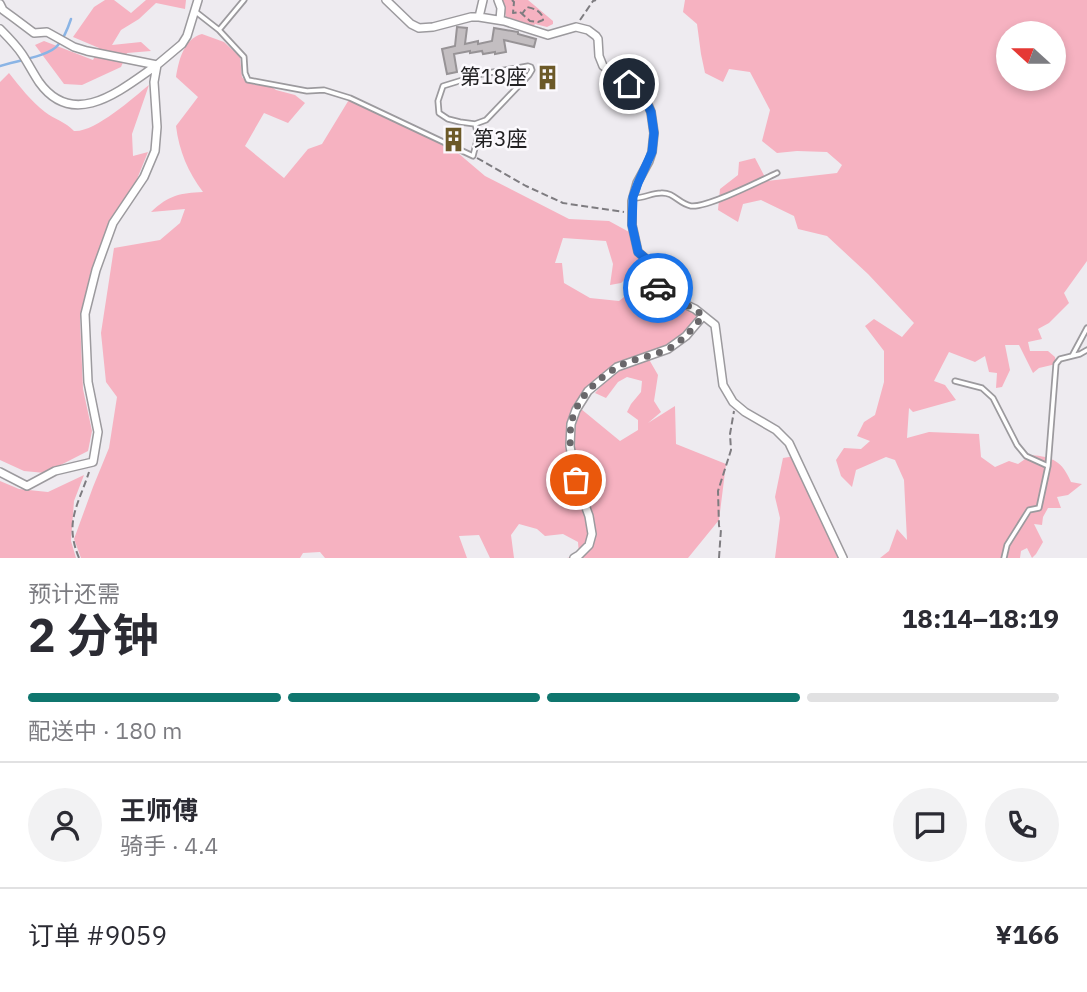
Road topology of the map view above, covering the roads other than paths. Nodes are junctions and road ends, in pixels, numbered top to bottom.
1 (198, 0) edge
2 (244, 0) edge
3 (386, 0) edge
4 (483, 0) edge
5 (498, 0) edge
6 (0, 4) edge
7 (195, 11) junction
8 (479, 17) junction
9 (500, 20) junction
10 (0, 29) edge
11 (219, 30) junction
12 (158, 65) junction
13 (475, 124) junction
14 (777, 173) dead end
15 (633, 197) junction
16 (703, 316) junction
17 (1087, 328) edge
18 (1087, 350) edge
19 (1072, 356) junction
20 (954, 381) dead end
21 (1048, 466) junction
22 (0, 472) edge
23 (573, 558) edge
24 (843, 558) edge
25 (1004, 558) edge

1 - 7 street
2 - 11 lane
3 - 8 street
4 - 8 street
5 - 9 street
6 - 12 street
7 - 11 lane
7 - 12 street
8 - 9 street
9 - 15 street
10 - 12 street
11 - 13 lane
12 - 22 street
13 - 13 lane
14 - 15 lane
15 - 16 street
16 - 23 street
16 - 24 street
17 - 19 lane
18 - 19 lane
19 - 21 lane
20 - 21 lane
21 - 25 lane

